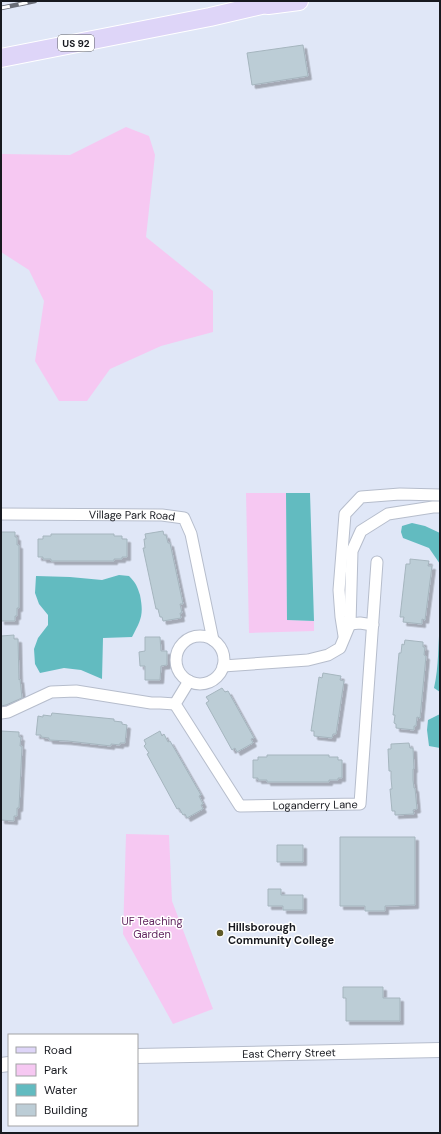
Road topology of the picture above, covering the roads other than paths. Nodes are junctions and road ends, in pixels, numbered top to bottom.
1 (299, 1) edge
2 (271, 3) edge
3 (1, 58) edge
4 (386, 495) junction
5 (439, 501) edge
6 (1, 514) edge
7 (390, 514) junction
8 (342, 546) junction
9 (354, 547) junction
10 (377, 562) dead end
11 (350, 624) junction
12 (373, 625) junction
13 (344, 638) junction
14 (213, 640) junction
15 (223, 666) junction
16 (190, 681) junction
17 (175, 704) junction
18 (1, 713) edge
19 (440, 1050) edge
20 (138, 1056) edge

1 - 2 main road, US 92
2 - 3 main road, US 92
4 - 5 street
4 - 7 street
4 - 8 street
5 - 7 street
6 - 14 street, Village Park Road
7 - 9 street
8 - 9 street
8 - 13 street
9 - 11 street
10 - 12 street, Loganderry Lane
11 - 12 street
11 - 13 street
12 - 17 street, Loganderry Lane
13 - 15 street
14 - 15 street, Village Park Road
14 - 16 street
15 - 16 street
16 - 17 street
17 - 18 street
19 - 20 street, East Cherry Street

